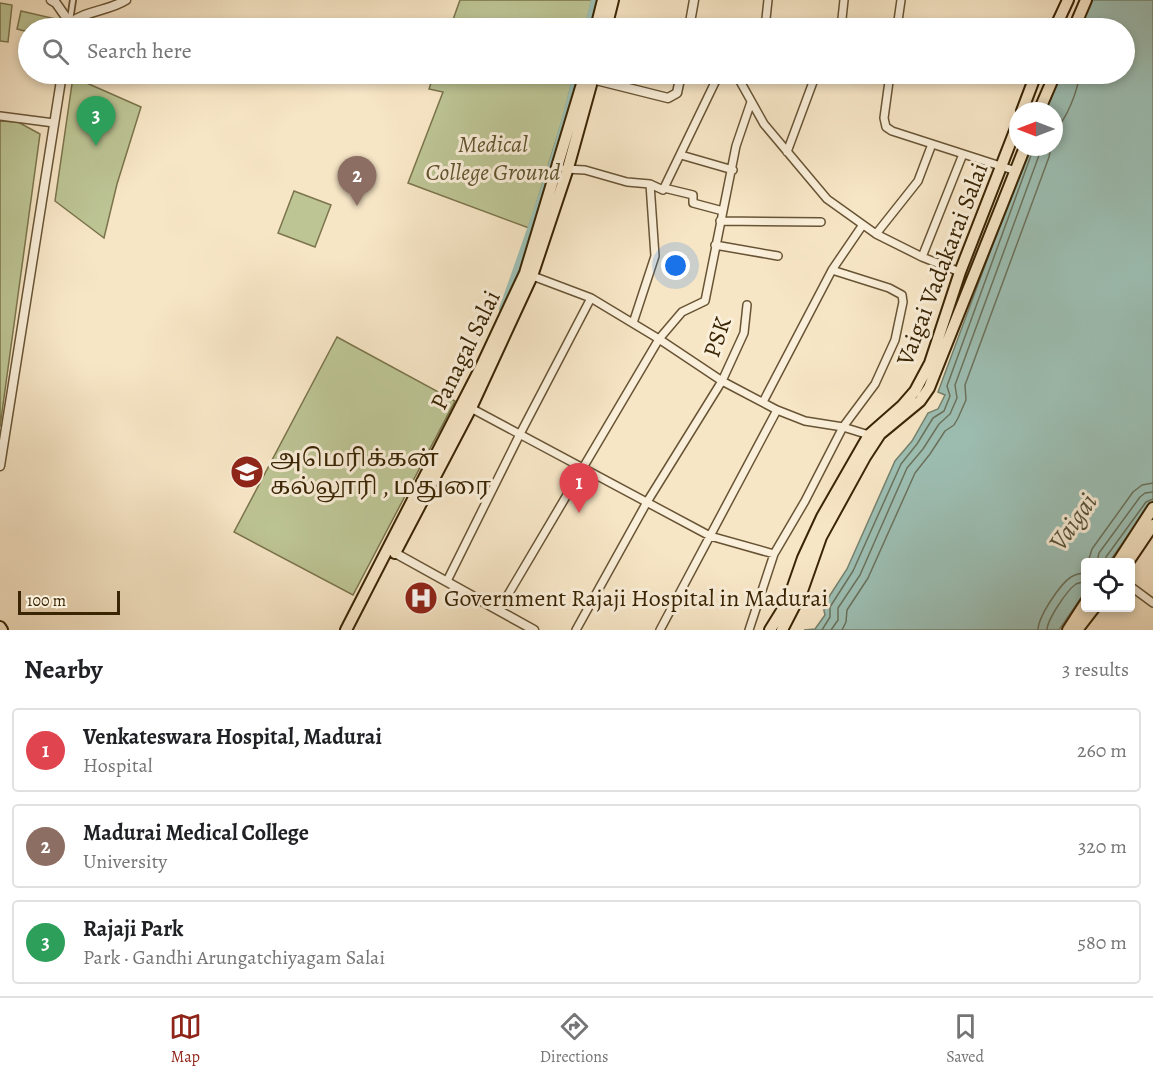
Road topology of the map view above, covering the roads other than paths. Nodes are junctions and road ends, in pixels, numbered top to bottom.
1 (51, 0) edge
2 (73, 0) edge
3 (115, 0) edge
4 (126, 0) edge
5 (603, 0) edge
6 (613, 0) edge
7 (694, 0) edge
8 (768, 0) edge
9 (844, 0) edge
10 (901, 0) edge
11 (1068, 0) edge
12 (1086, 0) edge
13 (105, 8) junction
14 (65, 18) edge
15 (70, 18) edge
16 (77, 18) edge
17 (598, 18) edge
18 (608, 18) edge
19 (691, 18) edge
20 (766, 18) edge
21 (842, 18) edge
22 (898, 18) edge
23 (1060, 18) edge
24 (1078, 18) edge
25 (60, 84) edge
26 (587, 84) edge
27 (618, 84) edge
28 (679, 84) edge
29 (715, 84) edge
30 (742, 84) edge
31 (812, 84) edge
32 (889, 84) edge
33 (1031, 84) edge
34 (1051, 84) edge
35 (752, 102) junction
36 (1025, 102) edge
37 (1043, 102) edge
38 (0, 116) edge
39 (54, 123) junction
40 (932, 144) junction
41 (1009, 147) edge
42 (787, 152) junction
43 (963, 154) junction
44 (681, 155) junction
45 (1022, 156) edge
46 (1002, 166) junction
47 (561, 170) junction
48 (733, 170) junction
49 (1016, 171) junction
50 (650, 184) junction
51 (664, 188) junction
52 (723, 211) junction
53 (720, 221) junction
54 (821, 222) dead end
55 (862, 226) junction
56 (876, 234) junction
57 (716, 245) junction
58 (778, 256) dead end
59 (922, 257) junction
60 (832, 270) junction
61 (960, 272) junction
62 (529, 275) junction
63 (591, 298) junction
64 (747, 305) dead end
65 (633, 323) junction
66 (659, 339) junction
67 (722, 381) junction
68 (763, 402) junction
69 (467, 406) junction
70 (777, 410) junction
71 (843, 427) junction
72 (520, 434) junction
73 (869, 435) junction
74 (0, 466) edge
75 (584, 468) junction
76 (647, 502) junction
77 (1153, 508) edge
78 (1153, 525) edge
79 (710, 536) junction
80 (395, 553) joint
81 (774, 554) junction
82 (1121, 558) edge
83 (1131, 558) edge
84 (447, 581) junction
85 (1135, 589) edge
86 (1153, 603) edge
87 (499, 610) junction
88 (1081, 610) edge
89 (1091, 612) edge
90 (346, 630) edge
91 (534, 630) edge
92 (576, 630) edge
93 (660, 630) edge
94 (749, 630) edge
95 (770, 630) edge
96 (782, 630) edge
97 (1068, 630) edge
98 (1077, 630) edge

1 - 14 street
2 - 15 street
3 - 13 street
4 - 13 street
5 - 17 main road
6 - 18 main road
7 - 19 street
8 - 20 street
9 - 21 street
10 - 22 street
11 - 23 main road
12 - 24 main road
13 - 16 street
25 - 39 street
26 - 47 main road, Panagal Salai
27 - 28 street
29 - 44 street
30 - 35 street
31 - 42 street
32 - 40 street
33 - 36 main road
34 - 37 main road
35 - 42 street
35 - 48 street
38 - 39 street
39 - 74 street
40 - 43 street
40 - 56 street
41 - 46 main road, Vaigai Vadakarai Salai
42 - 55 street
43 - 46 street
43 - 59 street
44 - 48 street
44 - 51 street
45 - 49 main road, Vaigai Vadakarai Salai
46 - 49 street
46 - 61 main road, Vaigai Vadakarai Salai
47 - 50 street
47 - 62 main road, Panagal Salai
48 - 52 street
49 - 96 main road, Vaigai Vadakarai Salai
50 - 51 street
50 - 65 street
51 - 52 street
52 - 53 street
53 - 54 street
53 - 57 street
55 - 56 street
55 - 60 street
56 - 59 street
57 - 58 street
57 - 66 street
59 - 61 street
60 - 68 street
60 - 71 street
61 - 73 main road, Vaigai Vadakarai Salai
62 - 63 street
62 - 69 main road, Panagal Salai
63 - 65 street
63 - 72 street
64 - 67 street, PSK
65 - 66 street
66 - 67 street
66 - 75 street
67 - 68 street
67 - 76 street, PSK
68 - 70 street
69 - 72 street
69 - 80 main road, Panagal Salai
69 - 90 main road, Panagal Salai
70 - 71 street
70 - 79 street
71 - 73 street
71 - 81 street
72 - 75 street
72 - 84 street
73 - 95 main road, Vaigai Vadakarai Salai
75 - 76 street
75 - 87 street
76 - 79 street
76 - 92 street, PSK
77 - 82 main road
78 - 83 main road
79 - 81 street
79 - 93 street
80 - 84 street
81 - 94 street
84 - 87 street
85 - 86 street
87 - 91 street
88 - 97 main road
89 - 98 main road

